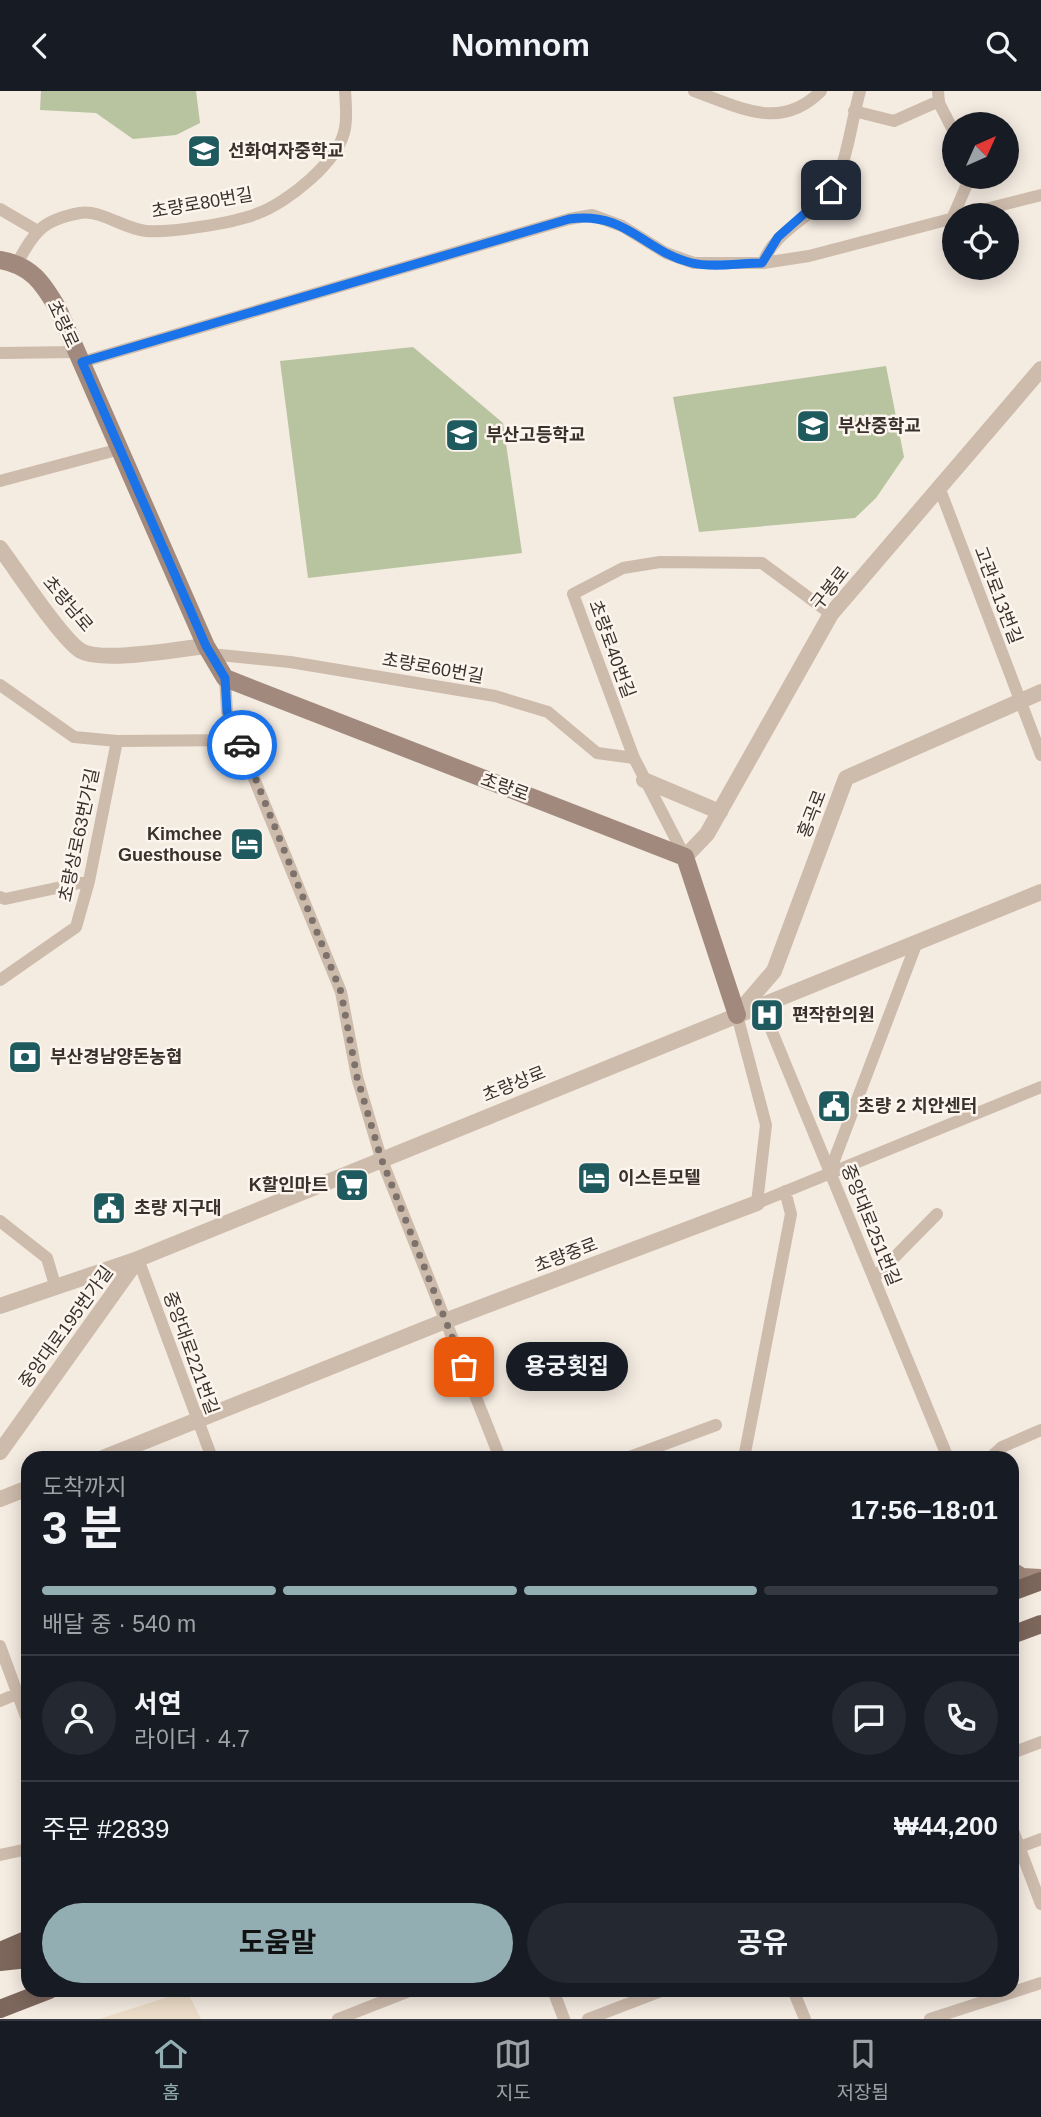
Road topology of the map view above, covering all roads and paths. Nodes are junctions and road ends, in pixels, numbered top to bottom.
1 (345, 91) edge
2 (694, 91) edge
3 (821, 91) edge
4 (860, 91) edge
5 (938, 96) edge
6 (854, 111) junction
7 (945, 112) edge
8 (1041, 195) edge
9 (1010, 203) edge
10 (0, 209) edge
11 (942, 221) edge
12 (36, 230) junction
13 (8, 262) edge
14 (762, 263) junction
15 (0, 353) edge
16 (79, 357) junction
17 (1041, 369) edge
18 (120, 449) junction
19 (0, 481) edge
20 (939, 487) junction
21 (0, 548) edge
22 (831, 614) junction
23 (208, 650) junction
24 (225, 678) junction
25 (0, 685) edge
26 (1041, 692) edge
27 (1019, 701) junction
28 (240, 740) junction
29 (117, 741) junction
30 (1041, 755) edge
31 (634, 758) junction
32 (644, 780) junction
33 (720, 812) junction
34 (685, 857) junction
35 (89, 881) junction
36 (1041, 892) edge
37 (0, 897) edge
38 (917, 942) junction
39 (0, 980) edge
40 (761, 1005) junction
41 (737, 1015) junction
42 (1041, 1087) edge
43 (381, 1158) junction
44 (830, 1171) junction
45 (785, 1191) junction
46 (757, 1203) junction
47 (937, 1214) dead end
48 (0, 1221) edge
49 (138, 1259) junction
50 (874, 1278) junction
51 (55, 1285) junction
52 (0, 1306) edge
53 (445, 1321) junction
54 (197, 1420) junction
55 (716, 1425) dead end
56 (1041, 1430) edge
57 (120, 1451) edge
58 (209, 1451) edge
59 (497, 1451) edge
60 (646, 1451) edge
61 (745, 1451) edge
62 (945, 1451) edge
63 (998, 1451) edge
64 (0, 1452) edge
65 (21, 1491) edge
66 (0, 1499) edge
67 (1019, 1575) edge
68 (1041, 1580) edge
69 (1019, 1589) edge
70 (1041, 1624) edge
71 (1019, 1632) edge
72 (0, 1646) edge
73 (21, 1687) edge
74 (21, 1692) edge
75 (0, 1701) edge
76 (1041, 1742) edge
77 (1019, 1750) edge
78 (1041, 1839) edge
79 (1019, 1847) edge
80 (21, 1850) edge
81 (0, 1855) edge
82 (1019, 1857) edge
83 (1041, 1904) edge
84 (21, 1942) edge
85 (0, 1951) edge
86 (21, 1960) edge
87 (0, 1962) edge
88 (1041, 1983) edge
89 (1019, 1990) edge
90 (31, 1997) edge
91 (394, 1997) edge
92 (556, 1997) edge
93 (646, 1997) edge
94 (796, 1997) edge
95 (998, 1997) edge
96 (0, 2009) edge
97 (338, 2019) edge
98 (564, 2019) edge
99 (588, 2019) edge
100 (805, 2019) edge
101 (930, 2019) edge

1 - 12 street, 초량로80번길
2 - 3 street
4 - 6 street
5 - 6 street
5 - 7 street
6 - 14 street
8 - 9 street
10 - 12 street
11 - 14 street
12 - 13 street
13 - 16 main road, 초량로
14 - 16 street
15 - 16 street
16 - 18 main road, 초량로
17 - 20 street, 구봉로
18 - 19 street
18 - 23 main road, 초량로
20 - 22 street, 구봉로
20 - 27 street, 고관로13번길
21 - 23 street, 초량남로
22 - 31 street, 초량로40번길
22 - 33 street, 구봉로
23 - 24 main road, 초량로
23 - 31 street, 초량로60번길
24 - 28 street
24 - 34 main road, 초량로
25 - 29 street
26 - 27 street, 홍곡로
27 - 30 street, 고관로13번길
27 - 41 street, 홍곡로
28 - 29 street
28 - 43 street
29 - 35 street, 초량상로63번가길
31 - 32 street, 초량로40번길
32 - 33 street
32 - 34 street, 초량로40번길
33 - 34 street, 구봉로
34 - 41 main road
35 - 37 street
35 - 39 street, 초량상로63번가길
36 - 38 street, 초량상로
38 - 40 street, 초량상로
38 - 44 street
40 - 41 street, 초량상로
40 - 44 street, 중앙대로251번길
41 - 43 street, 초량상로
41 - 46 street
42 - 44 street, 초량중로
43 - 49 street, 초량상로
43 - 53 street
44 - 45 street, 초량중로
44 - 50 street, 중앙대로251번길
45 - 46 street, 초량중로
45 - 61 street
46 - 53 street, 초량중로
47 - 50 street
48 - 51 street
49 - 51 street, 초량상로
49 - 54 street, 중앙대로221번길
49 - 64 street, 중앙대로195번가길
50 - 62 street, 중앙대로251번길
51 - 52 street, 초량상로
53 - 54 street, 초량중로
53 - 59 street
54 - 57 street, 초량중로
54 - 58 street, 중앙대로221번길
55 - 60 street
56 - 63 street
65 - 66 street
67 - 68 main road
68 - 69 main road
70 - 71 main road
72 - 73 street
74 - 75 street
76 - 77 street
78 - 79 street
80 - 81 street
82 - 83 street
84 - 85 main road
86 - 87 main road
88 - 89 street
90 - 96 main road
91 - 97 street
92 - 98 street
93 - 99 street
94 - 100 street
95 - 101 street

